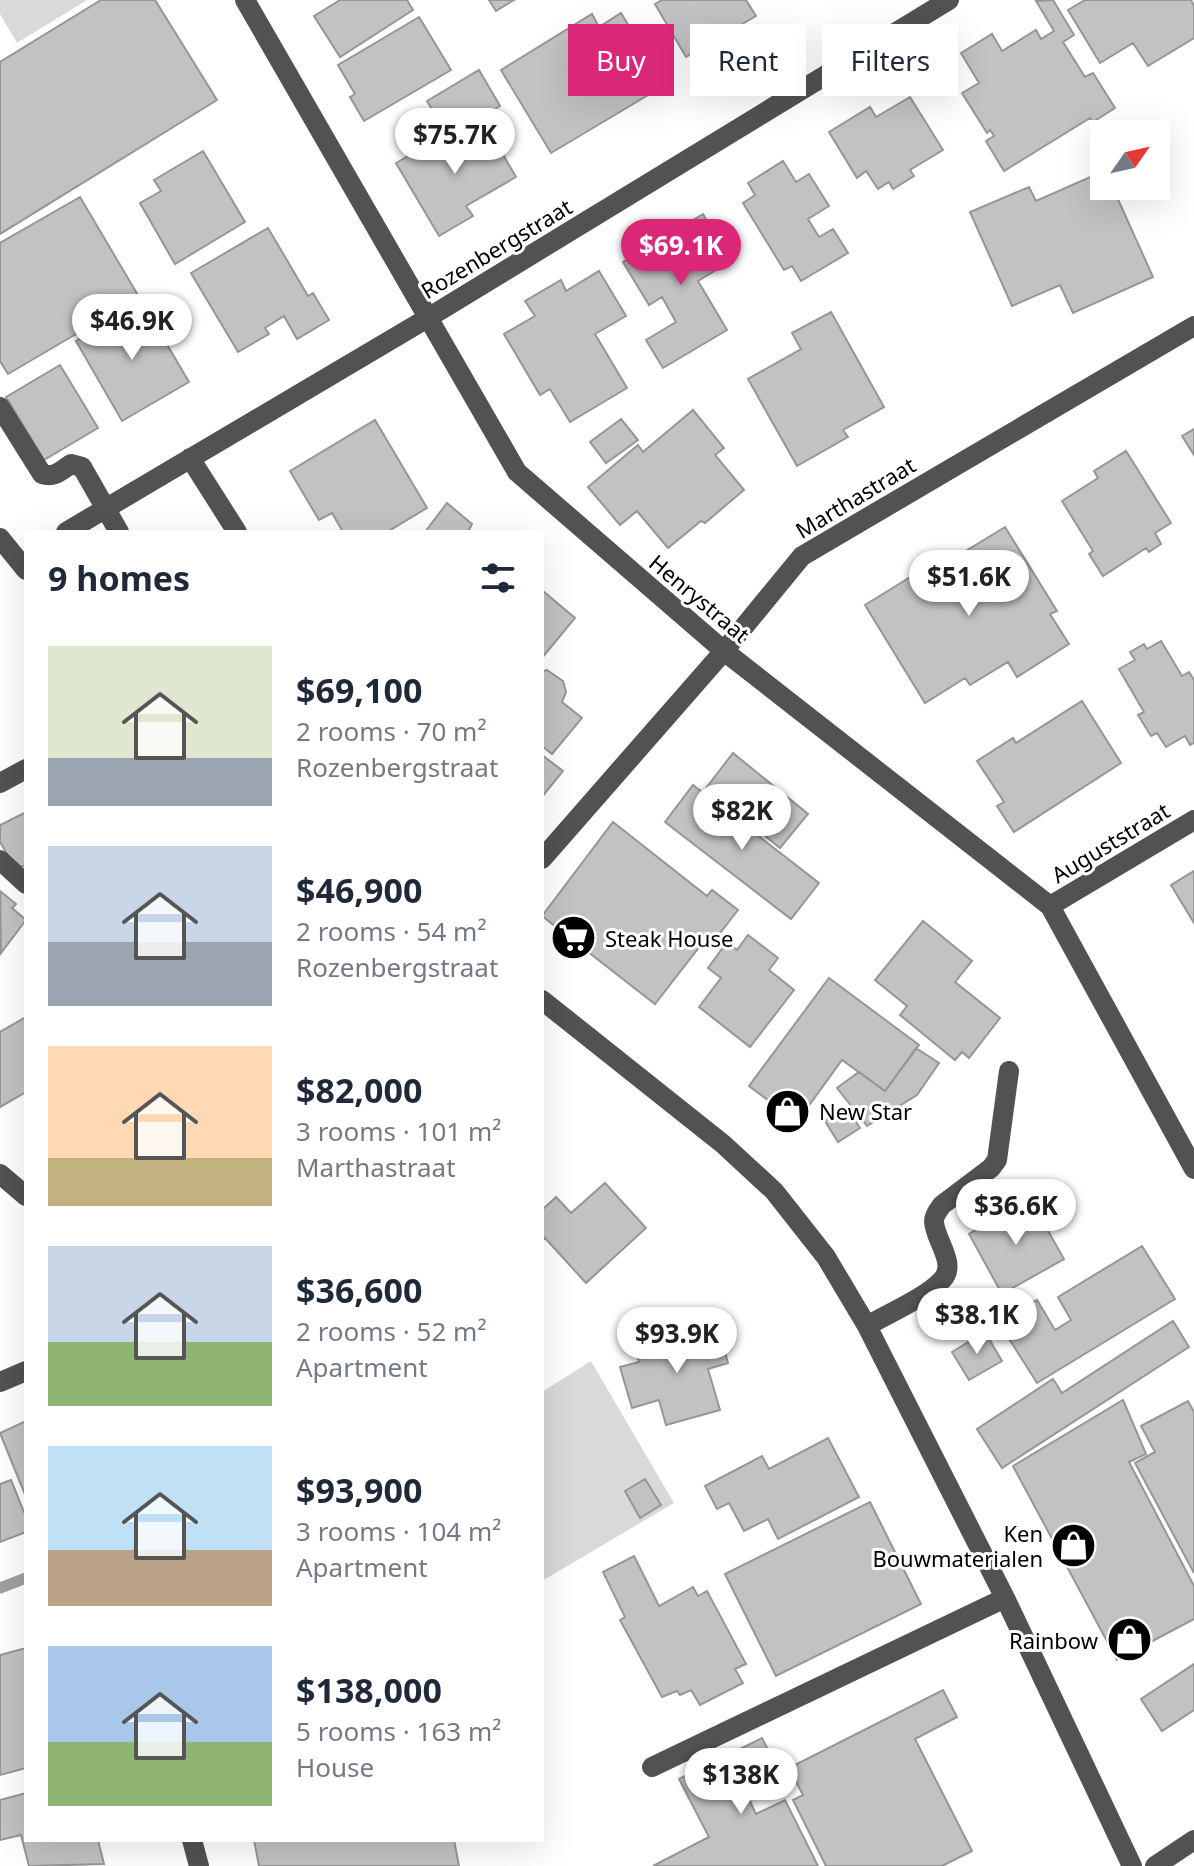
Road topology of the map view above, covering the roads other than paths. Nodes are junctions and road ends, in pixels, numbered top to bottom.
1 (245, 0) edge
2 (949, 0) edge
3 (426, 319) junction
4 (1194, 326) edge
5 (0, 407) edge
6 (190, 458) junction
7 (104, 509) junction
8 (69, 530) edge
9 (118, 530) edge
10 (236, 530) edge
11 (0, 538) edge
12 (23, 562) edge
13 (724, 651) junction
14 (24, 770) edge
15 (0, 783) edge
16 (1194, 820) edge
17 (544, 857) edge
18 (0, 860) edge
19 (24, 882) edge
20 (1050, 906) junction
21 (544, 1002) edge
22 (1009, 1071) dead end
23 (1194, 1169) edge
24 (0, 1174) edge
25 (24, 1194) edge
26 (867, 1326) junction
27 (24, 1372) edge
28 (0, 1382) edge
29 (1005, 1598) junction
30 (652, 1767) dead end
31 (193, 1842) edge
32 (1188, 1852) edge
33 (199, 1866) edge
34 (1132, 1866) edge
35 (1155, 1866) edge

1 - 3 street, Henrystraat
2 - 3 street, Rozenbergstraat
3 - 6 street, Rozenbergstraat
3 - 13 street, Henrystraat
4 - 13 street, Marthastraat
5 - 7 street
6 - 7 street, Rozenbergstraat
6 - 10 street
7 - 8 street, Rozenbergstraat
7 - 9 street
11 - 12 street
13 - 17 street, Marthastraat
13 - 20 street, Henrystraat
14 - 15 street
16 - 20 street, Auguststraat
18 - 19 street
20 - 23 street, Henrystraat
21 - 26 street
22 - 26 street
24 - 25 street
26 - 29 street
27 - 28 street
29 - 30 street
29 - 34 street
31 - 33 street
32 - 35 street

